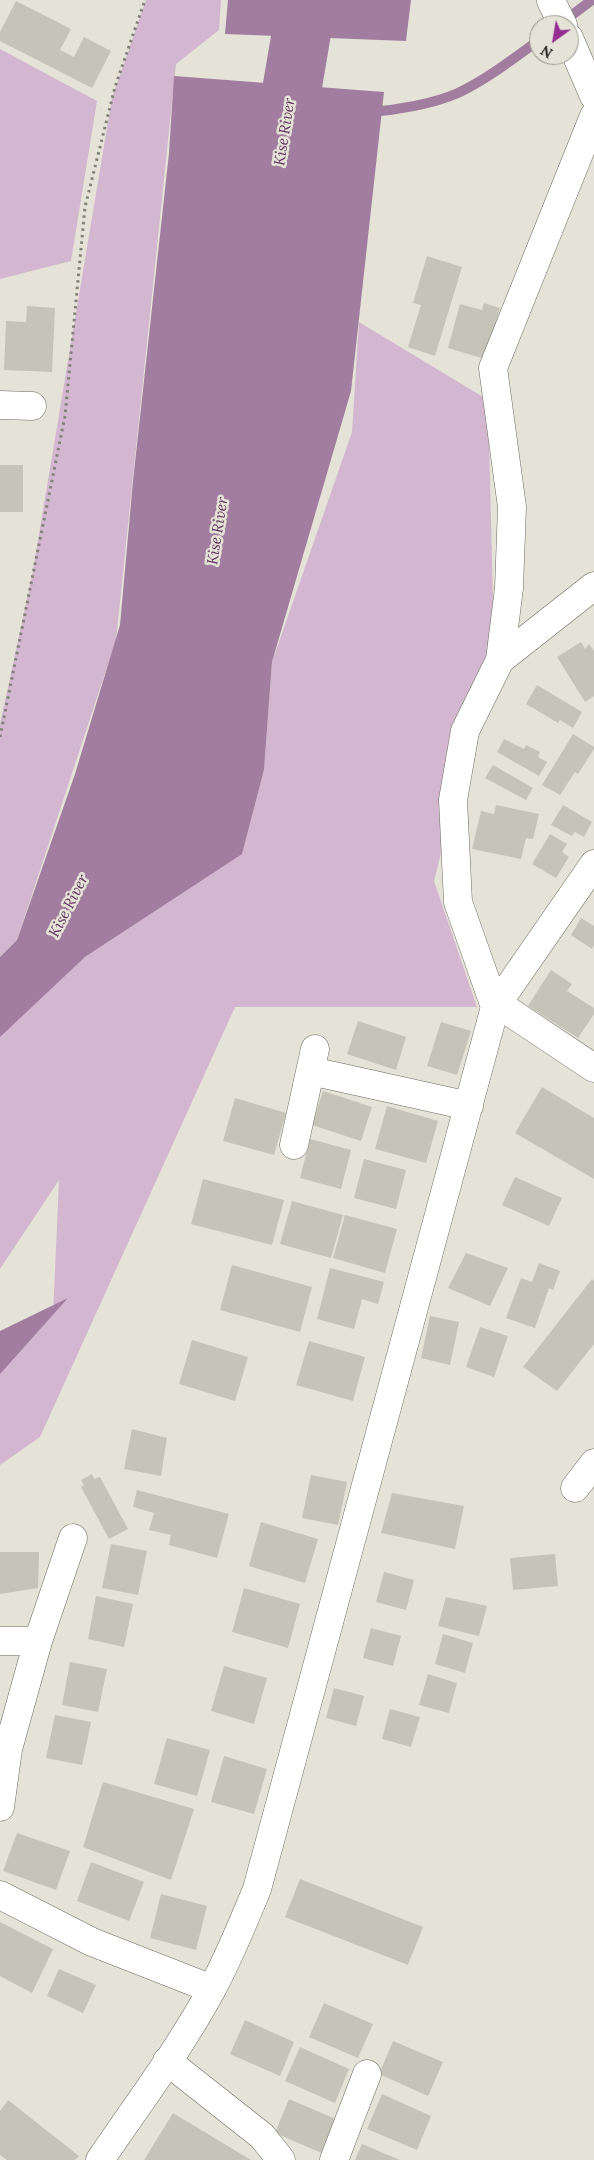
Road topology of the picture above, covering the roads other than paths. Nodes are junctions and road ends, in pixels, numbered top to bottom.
1 (552, 0) edge
2 (559, 15) edge
3 (579, 61) edge
4 (594, 96) edge
5 (594, 116) edge
6 (0, 405) edge
7 (32, 406) dead end
8 (594, 586) edge
9 (500, 660) junction
10 (594, 864) edge
11 (496, 1006) junction
12 (594, 1068) edge
13 (469, 1106) junction
14 (294, 1145) dead end
15 (594, 1463) edge
16 (575, 1488) dead end
17 (73, 1538) dead end
18 (0, 1641) edge
19 (38, 1641) junction
20 (0, 1807) edge
21 (0, 1895) edge
22 (212, 1989) junction
23 (167, 2061) junction
24 (367, 2074) dead end
25 (100, 2160) edge
26 (281, 2160) edge
27 (334, 2160) edge

1 - 2 street
3 - 4 street
5 - 9 street
6 - 7 street
8 - 9 street
9 - 11 street
10 - 11 street
11 - 12 street
11 - 13 street
13 - 14 street
13 - 22 street
15 - 16 street
17 - 19 street
18 - 19 street
19 - 20 street
21 - 22 street
22 - 23 street
23 - 25 street
23 - 26 street
24 - 27 street

